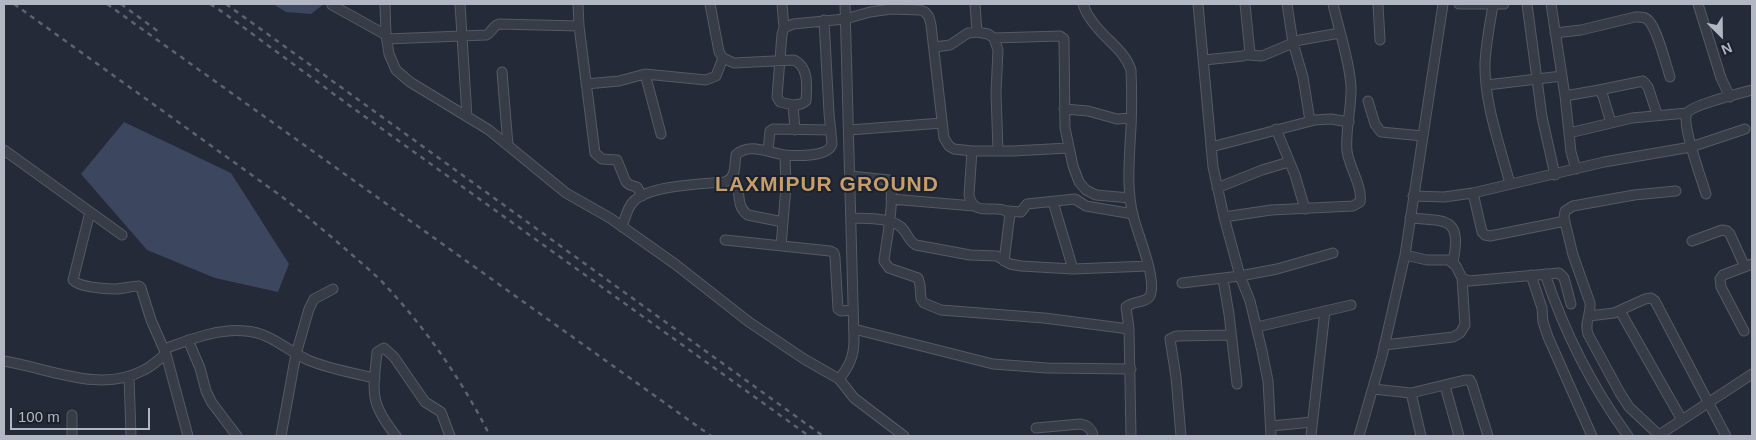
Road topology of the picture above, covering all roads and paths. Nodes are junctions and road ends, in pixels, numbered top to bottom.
1 (385, 4) edge
2 (460, 4) edge
3 (578, 4) edge
4 (710, 4) edge
5 (782, 4) edge
6 (844, 4) edge
7 (975, 4) edge
8 (1083, 4) edge
9 (1198, 4) edge
10 (1245, 4) edge
11 (1287, 4) edge
12 (1333, 4) edge
13 (1378, 4) edge
14 (1443, 4) edge
15 (1459, 4) edge
16 (1504, 4) edge
17 (1527, 4) edge
18 (1551, 4) edge
19 (1698, 4) edge
20 (332, 5) dead end
21 (1494, 5) edge
22 (925, 8) edge
23 (845, 19) junction
24 (829, 20) junction
25 (579, 26) junction
26 (784, 28) junction
27 (977, 32) junction
28 (1340, 33) junction
29 (1555, 33) junction
30 (462, 36) junction
31 (386, 37) junction
32 (994, 38) junction
33 (1380, 40) dead end
34 (1293, 44) junction
35 (934, 47) junction
36 (1248, 55) junction
37 (723, 58) junction
38 (780, 60) junction
39 (1204, 60) junction
40 (502, 72) dead end
41 (645, 74) junction
42 (1562, 76) junction
43 (1670, 77) dead end
44 (1536, 78) junction
45 (586, 84) junction
46 (1486, 84) junction
47 (1598, 90) junction
48 (1752, 90) edge
49 (1565, 96) junction
50 (1730, 97) junction
51 (1368, 101) dead end
52 (793, 104) junction
53 (1064, 109) junction
54 (1687, 113) junction
55 (1656, 114) junction
56 (467, 117) junction
57 (1131, 118) junction
58 (1310, 121) junction
59 (1349, 122) junction
60 (942, 123) junction
61 (1611, 123) junction
62 (1276, 129) junction
63 (1745, 129) dead end
64 (795, 130) junction
65 (831, 130) junction
66 (849, 130) junction
67 (1569, 133) junction
68 (661, 134) dead end
69 (1422, 136) junction
70 (508, 145) junction
71 (1211, 147) junction
72 (1691, 147) junction
73 (1068, 148) junction
74 (4, 150) edge
75 (768, 150) junction
76 (972, 151) junction
77 (998, 151) junction
78 (785, 155) junction
79 (1289, 162) junction
80 (1576, 169) junction
81 (1555, 175) junction
82 (850, 176) junction
83 (732, 179) junction
84 (1510, 184) junction
85 (1217, 188) junction
86 (1676, 190) dead end
87 (1473, 192) junction
88 (1706, 194) dead end
89 (642, 196) junction
90 (1414, 196) junction
91 (1130, 198) junction
92 (890, 199) junction
93 (1053, 202) junction
94 (974, 206) junction
95 (1305, 209) junction
96 (1008, 211) junction
97 (90, 212) junction
98 (1133, 214) junction
99 (1224, 217) junction
100 (851, 218) junction
101 (1410, 218) junction
102 (1565, 221) junction
103 (783, 222) junction
104 (890, 222) junction
105 (622, 227) junction
106 (122, 235) dead end
107 (724, 240) dead end
108 (1692, 241) dead end
109 (781, 246) junction
110 (1333, 253) dead end
111 (1405, 255) junction
112 (1004, 261) junction
113 (1453, 262) junction
114 (1749, 265) edge
115 (1148, 266) junction
116 (1073, 269) junction
117 (1545, 274) junction
118 (1532, 275) junction
119 (1240, 276) junction
120 (1462, 278) junction
121 (1223, 279) junction
122 (1182, 283) dead end
123 (333, 289) dead end
124 (1572, 304) dead end
125 (1351, 305) dead end
126 (853, 310) junction
127 (1325, 311) junction
128 (1620, 311) junction
129 (1589, 316) junction
130 (1257, 327) junction
131 (854, 329) junction
132 (1129, 329) junction
133 (1744, 331) dead end
134 (1231, 336) junction
135 (188, 340) junction
136 (1384, 345) junction
137 (165, 351) junction
138 (296, 354) junction
139 (4, 361) edge
140 (1130, 369) junction
141 (1752, 374) edge
142 (129, 376) junction
143 (375, 378) junction
144 (839, 380) junction
145 (1237, 384) dead end
146 (1445, 386) junction
147 (1373, 389) junction
148 (1411, 393) junction
149 (1708, 403) junction
150 (72, 415) dead end
151 (1682, 420) junction
152 (1312, 422) junction
153 (1271, 426) junction
154 (1036, 428) dead end
155 (1660, 435) edge
156 (72, 436) edge
157 (131, 436) edge
158 (188, 436) edge
159 (237, 436) edge
160 (281, 436) edge
161 (396, 436) edge
162 (450, 436) edge
163 (904, 436) edge
164 (1093, 436) edge
165 (1131, 436) edge
166 (1181, 436) edge
167 (1271, 436) edge
168 (1311, 436) edge
169 (1359, 436) edge
170 (1421, 436) edge
171 (1459, 436) edge
172 (1488, 436) edge
173 (1592, 436) edge
174 (1628, 436) edge
175 (1726, 436) edge

1 - 31 street
2 - 30 street
3 - 25 street
4 - 37 street
5 - 26 street
6 - 23 street
7 - 27 street
8 - 57 street
9 - 39 street
10 - 36 street
11 - 34 street
12 - 28 street
13 - 33 street
14 - 69 street
15 - 21 street
16 - 21 street
17 - 44 street
18 - 29 street
19 - 50 street
20 - 31 street
21 - 46 street
22 - 23 street
22 - 35 street
23 - 24 street
23 - 66 street
24 - 26 street
24 - 65 street
25 - 30 street
25 - 45 street
26 - 38 street
27 - 32 street
27 - 35 street
28 - 34 street
28 - 59 street
29 - 42 street
29 - 43 street
30 - 31 street
30 - 56 street
31 - 56 street
32 - 53 street
32 - 77 street
34 - 36 street
34 - 58 street
35 - 60 street
36 - 39 street
37 - 38 street
37 - 41 street
38 - 52 street
38 - 52 street
39 - 71 street
40 - 70 street
41 - 45 street
41 - 68 street
42 - 44 street
42 - 49 street
44 - 46 street
44 - 81 street
45 - 89 street
46 - 84 street
47 - 49 street
47 - 55 street
47 - 61 street
48 - 50 street
49 - 67 street
50 - 54 street
51 - 69 street
52 - 64 street
53 - 57 street
53 - 73 street
54 - 55 street
54 - 72 street
55 - 61 street
56 - 70 street
57 - 91 street
58 - 59 street
58 - 62 street
59 - 95 street
60 - 66 street
60 - 76 street
61 - 67 street
62 - 71 street
62 - 79 street
63 - 72 street
64 - 65 street
64 - 75 street
65 - 78 street
66 - 82 street
67 - 80 street
69 - 90 street
70 - 105 street
71 - 85 street
72 - 80 street
72 - 88 street
73 - 77 street
73 - 91 street
74 - 97 street
75 - 78 street
75 - 83 street
76 - 77 street
76 - 94 street
78 - 103 street
79 - 85 street
79 - 95 street
80 - 81 street
81 - 84 street
82 - 92 street
82 - 100 street
83 - 89 street
83 - 103 street
84 - 87 street
85 - 99 street
86 - 102 street
87 - 90 street
87 - 102 street
89 - 105 street
90 - 101 street
91 - 98 street
92 - 94 street
92 - 104 street
93 - 96 street
93 - 98 street
93 - 116 street
94 - 96 street
95 - 99 street
96 - 112 street
97 - 106 street
97 - 137 street
98 - 115 street
99 - 119 street
100 - 104 street
100 - 126 street
101 - 111 street
101 - 113 street
102 - 129 street
103 - 109 street
104 - 112 street
104 - 132 street
105 - 144 street
107 - 109 street
108 - 114 street
109 - 126 street
110 - 119 street
111 - 113 street
111 - 136 street
112 - 116 street
113 - 120 street
114 - 133 street
115 - 116 street
115 - 132 street
117 - 118 street
117 - 124 street
117 - 174 street
118 - 120 street
118 - 173 street
119 - 121 street
119 - 130 street
120 - 136 street
121 - 122 street
121 - 134 street
123 - 138 street
125 - 127 street
126 - 131 street
127 - 130 street
127 - 152 street
128 - 129 street
128 - 149 street
128 - 151 street
129 - 155 street
130 - 153 street
131 - 140 street
131 - 144 street
132 - 140 street
134 - 145 street
134 - 166 street
135 - 137 street
135 - 138 street
135 - 159 street
136 - 147 street
137 - 142 street
137 - 158 street
138 - 143 street
138 - 160 street
139 - 142 street
140 - 165 street
141 - 149 street
142 - 157 street
143 - 161 street
143 - 162 street
144 - 163 street
146 - 148 street
146 - 171 street
146 - 172 street
147 - 148 street
147 - 169 street
148 - 170 street
149 - 151 street
149 - 175 street
150 - 156 street
151 - 155 street
152 - 153 street
152 - 168 street
153 - 167 street
154 - 164 street

